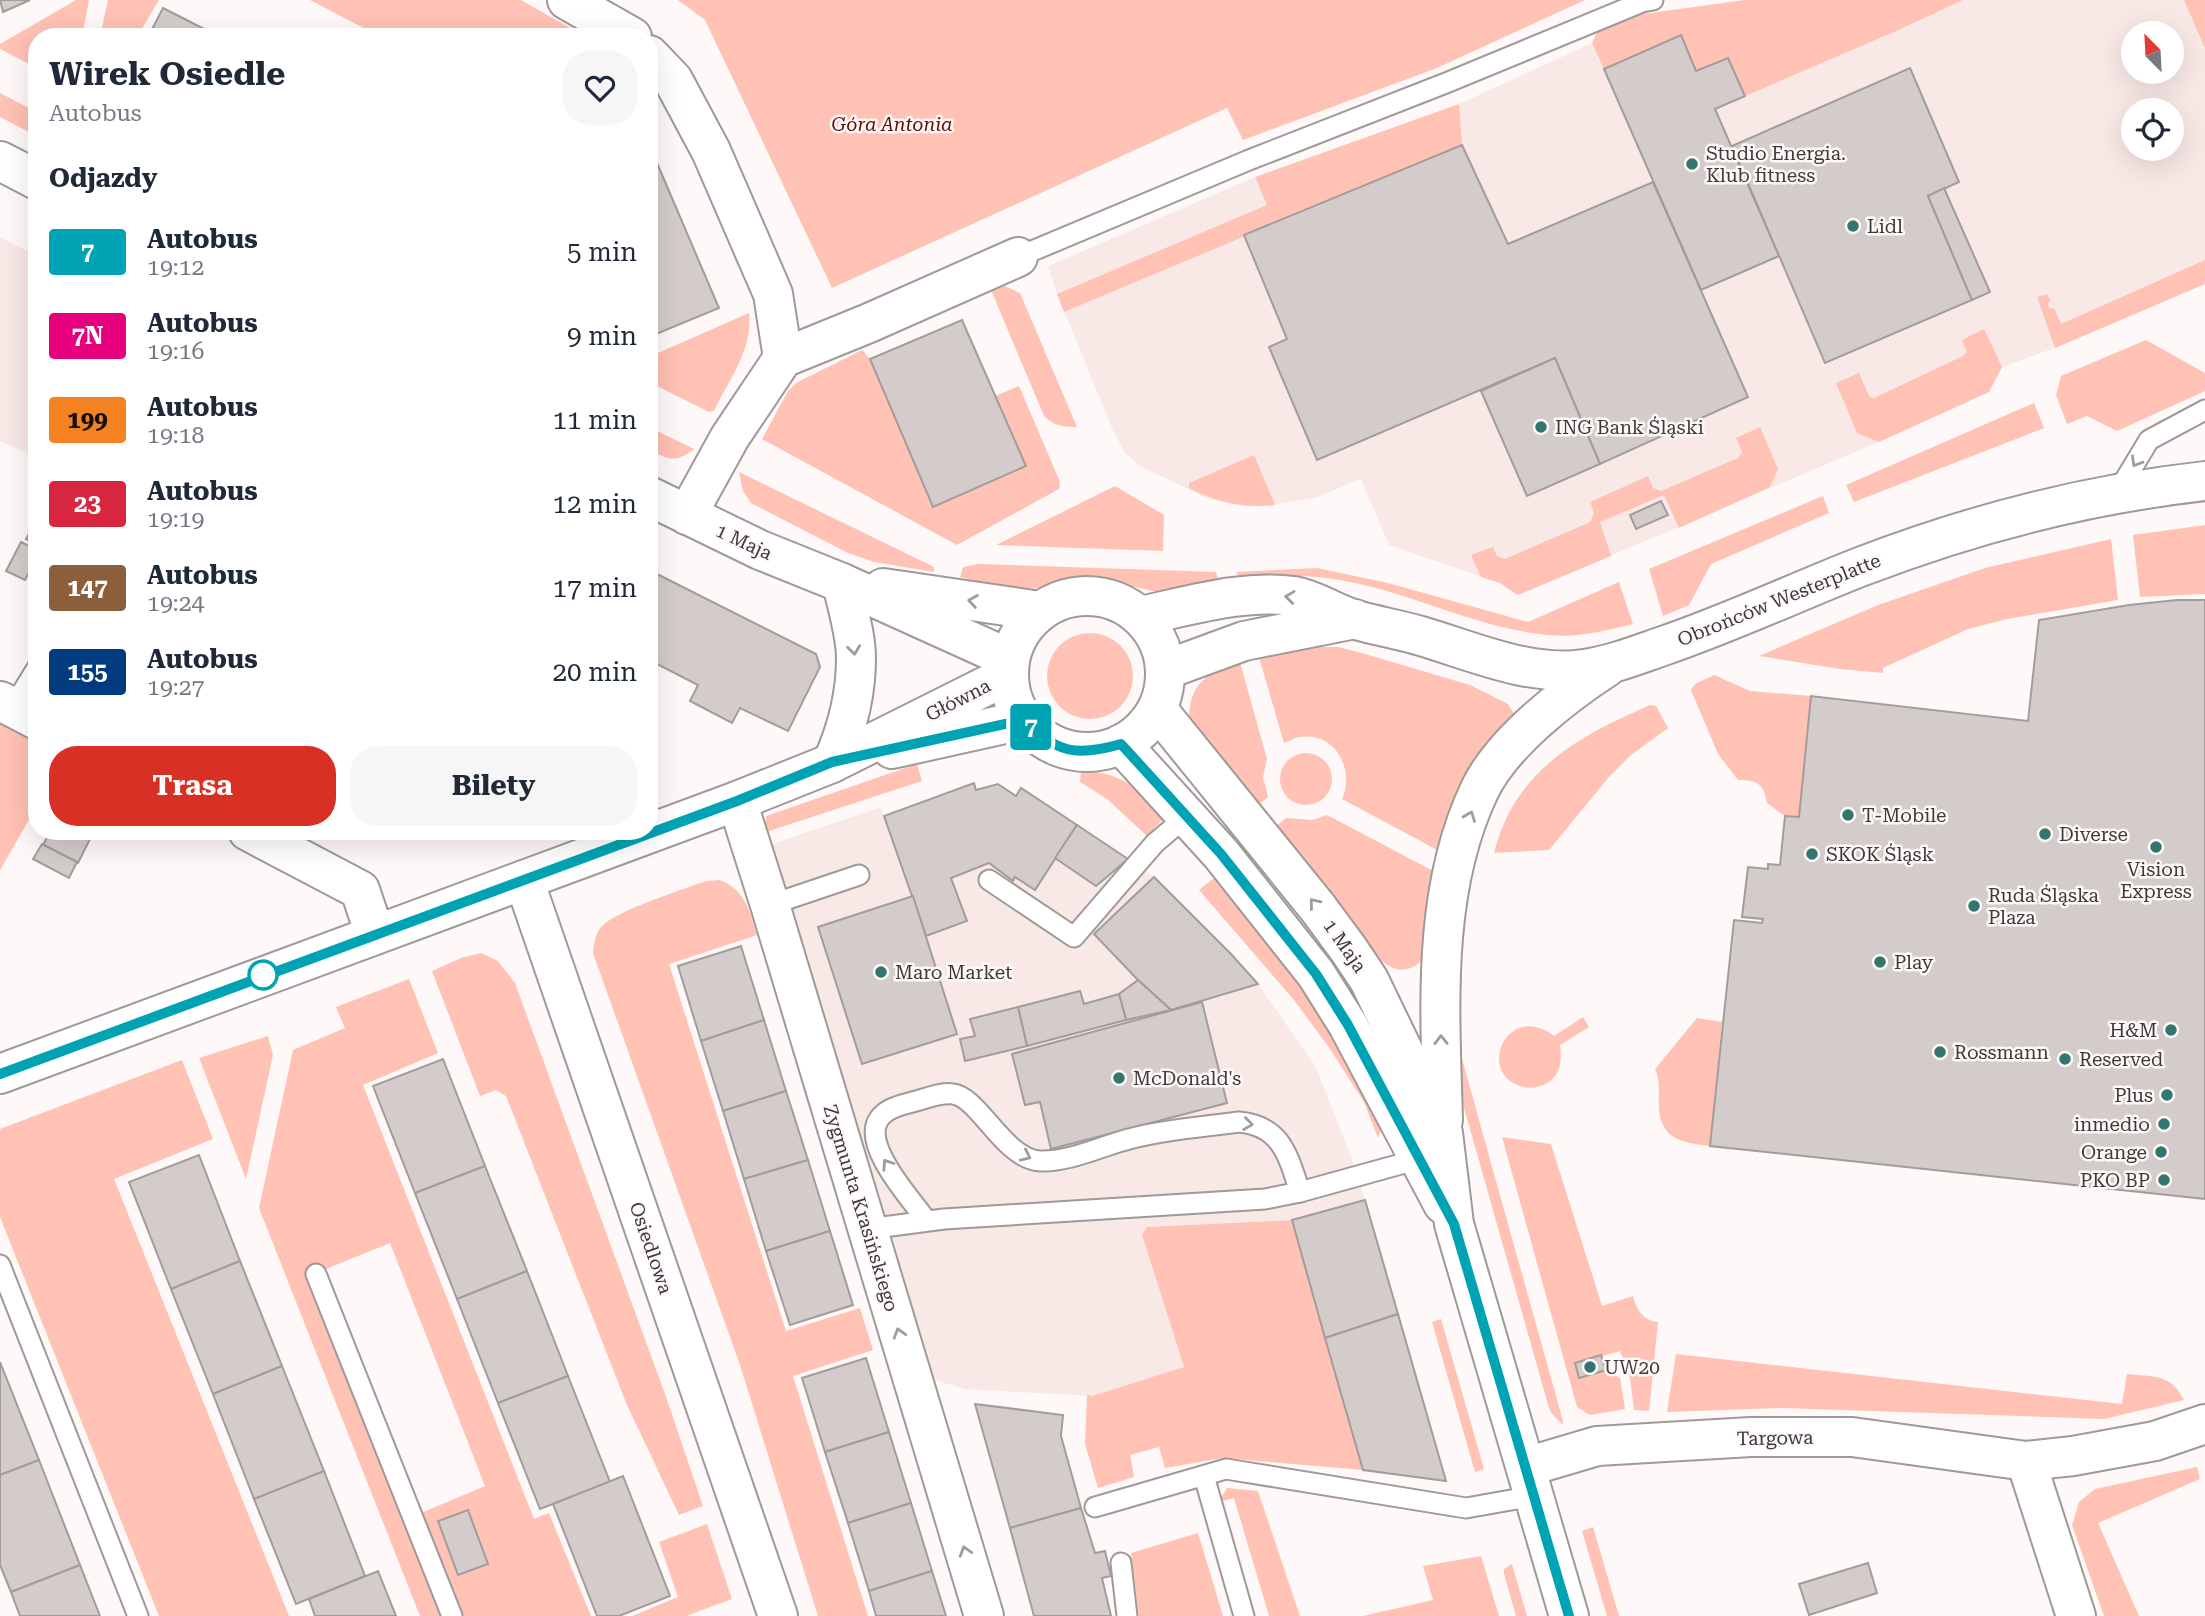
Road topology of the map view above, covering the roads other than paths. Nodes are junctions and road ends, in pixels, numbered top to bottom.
1 (567, 0) edge
2 (1653, 0) edge
3 (616, 28) edge
4 (658, 64) edge
5 (0, 161) edge
6 (28, 175) edge
7 (1018, 257) joint
8 (783, 358) junction
9 (2205, 410) edge
10 (2205, 481) edge
11 (2116, 496) junction
12 (658, 500) edge
13 (687, 515) junction
14 (842, 583) junction
15 (1040, 611) junction
16 (1140, 616) junction
17 (1354, 620) junction
18 (1611, 665) junction
19 (1009, 667) junction
20 (1165, 670) junction
21 (28, 687) edge
22 (1157, 709) junction
23 (17, 710) edge
24 (1023, 720) junction
25 (1121, 744) junction
26 (832, 762) junction
27 (737, 801) junction
28 (1187, 816) junction
29 (658, 830) edge
30 (265, 840) edge
31 (632, 840) edge
32 (859, 875) dead end
33 (524, 880) junction
34 (989, 880) dead end
35 (770, 905) junction
36 (375, 935) junction
37 (0, 1074) edge
38 (1431, 1146) junction
39 (1300, 1192) junction
40 (926, 1220) junction
41 (868, 1229) junction
42 (0, 1265) edge
43 (316, 1274) dead end
44 (2205, 1424) edge
45 (2026, 1461) junction
46 (1204, 1476) junction
47 (1530, 1481) junction
48 (1095, 1507) dead end
49 (1121, 1563) dead end
50 (138, 1616) edge
51 (452, 1616) edge
52 (777, 1616) edge
53 (984, 1616) edge
54 (1127, 1616) edge
55 (1244, 1616) edge
56 (1569, 1616) edge
57 (2076, 1616) edge

1 - 3 street
2 - 7 lane
4 - 8 street
5 - 6 street
7 - 8 street
8 - 13 street
9 -> 11 lane
10 - 11 street, Obrońców Westerplatte
11 - 18 street, Obrońców Westerplatte
12 - 13 street, 1 Maja
13 - 14 street, 1 Maja
15 -> 14 street, 1 Maja
14 - 19 street, 1 Maja
14 -> 26 street
15 - 16 street
15 - 19 street
17 -> 16 street, Obrońców Westerplatte
16 - 20 street
17 - 18 street, Obrońców Westerplatte
17 - 20 street, Obrońców Westerplatte
38 -> 18 street
19 - 24 street
19 - 26 street, Główna
20 - 22 street
21 - 23 lane
22 - 25 street
38 -> 22 street, 1 Maja
24 - 25 street
24 - 26 street, Główna
25 - 28 street, 1 Maja
26 - 27 street, Główna
27 - 29 street, Główna
27 - 35 street, Zygmunta Krasińskiego
28 - 34 lane
28 - 38 street, 1 Maja
30 - 36 street
31 - 33 street, Główna
32 - 35 lane
33 - 36 street, Główna
33 - 52 street, Osiedlowa
35 - 41 street, Zygmunta Krasińskiego
36 - 37 street, Główna
38 - 39 lane
38 - 47 street, 1 Maja
39 - 40 lane
40 -> 39 lane
40 - 41 lane
53 -> 41 street, Zygmunta Krasińskiego
42 - 50 lane
43 - 51 lane
44 - 45 street, Targowa
45 - 47 street, Targowa
45 - 57 street
46 - 47 lane
46 - 48 lane
46 - 55 lane
47 - 56 street, 1 Maja
49 - 54 lane

